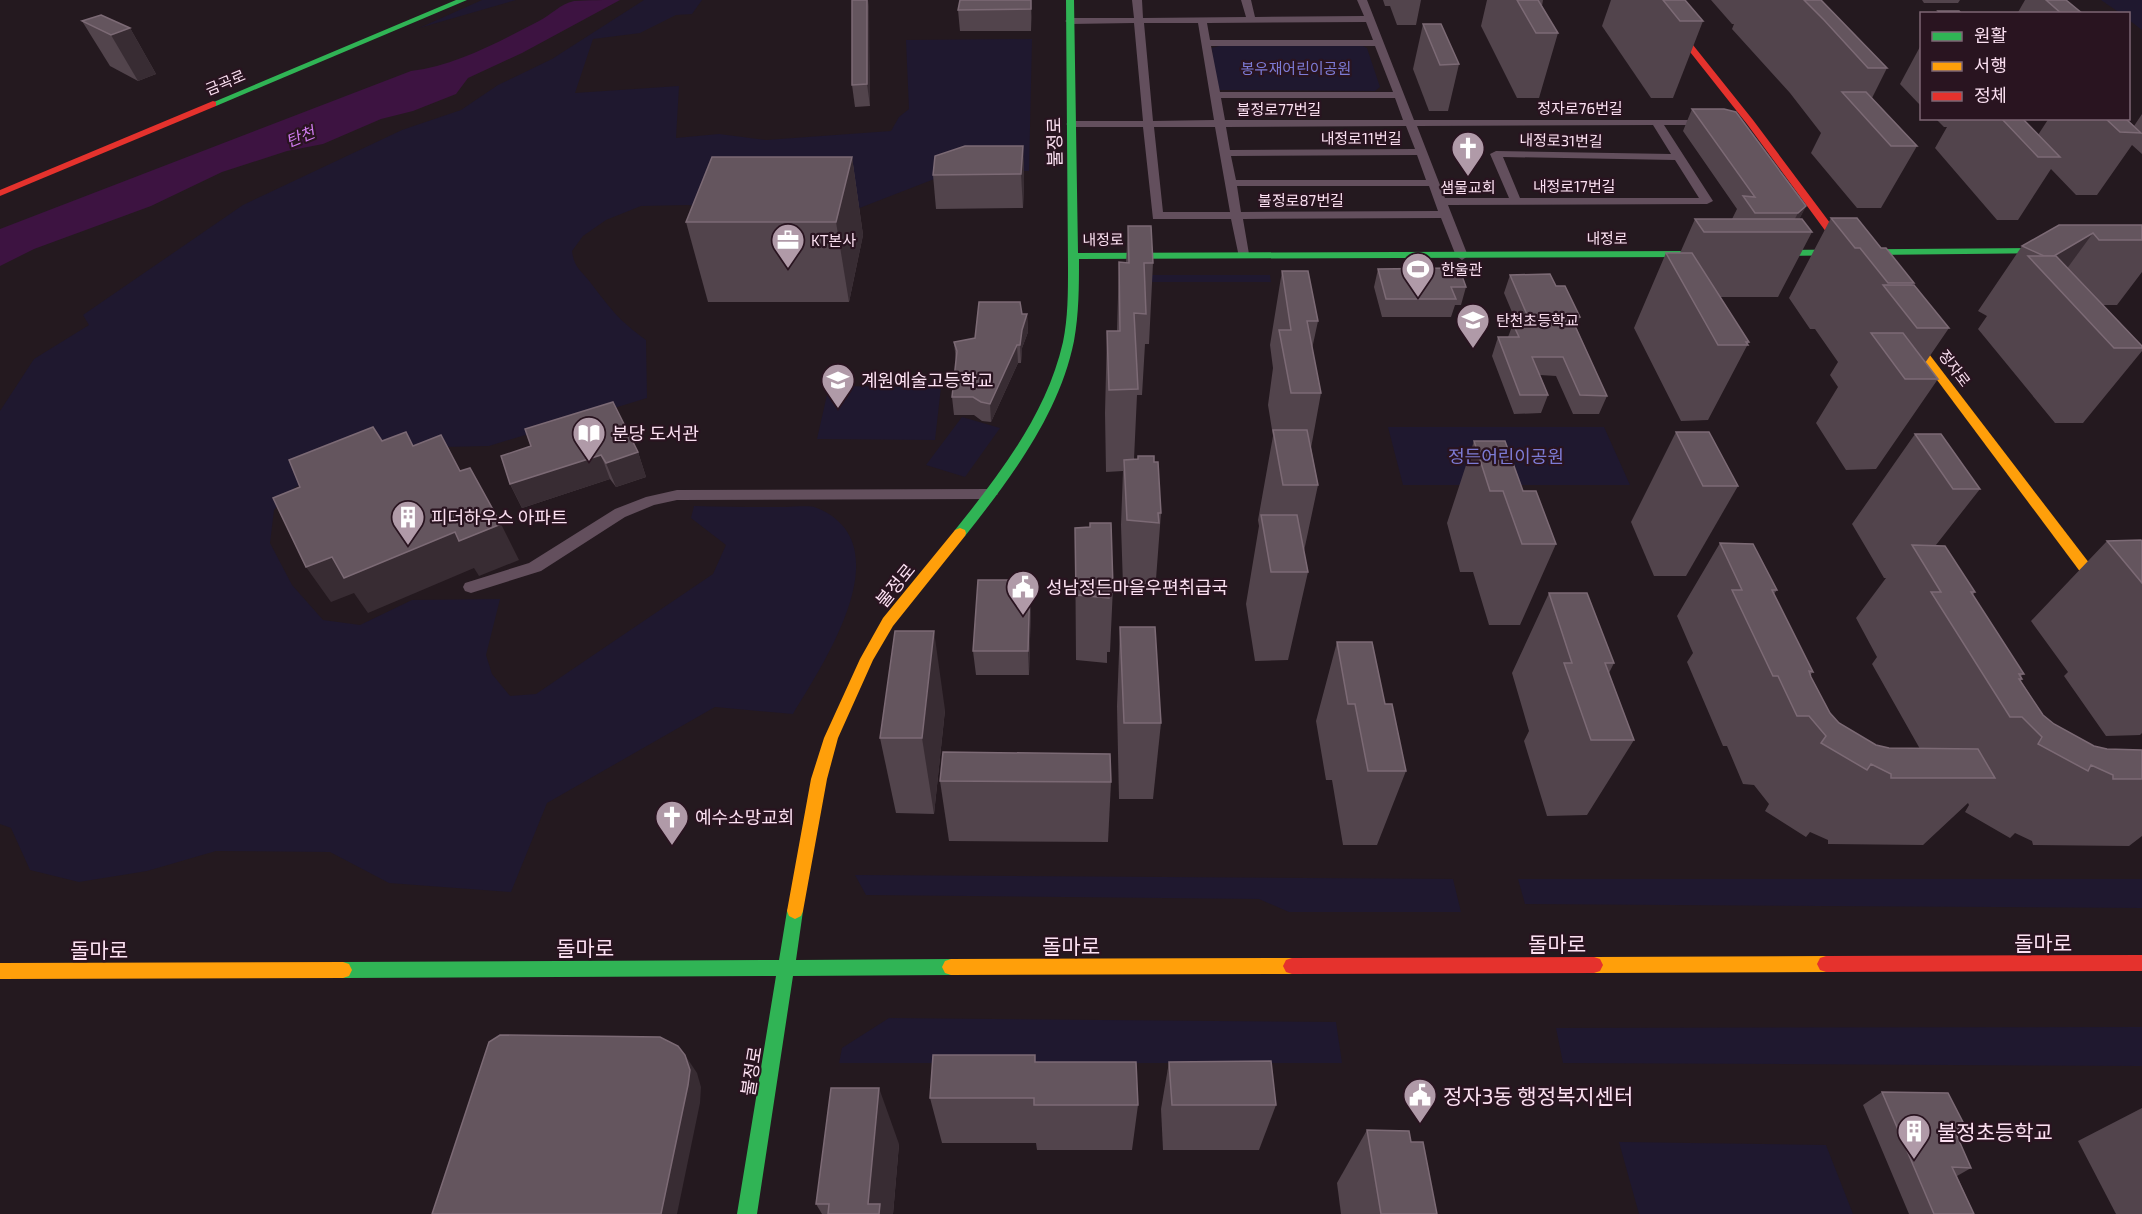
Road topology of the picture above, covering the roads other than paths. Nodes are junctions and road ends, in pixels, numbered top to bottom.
1 (463, 0) edge
2 (1070, 0) edge
3 (1137, 0) edge
4 (1246, 0) edge
5 (1362, 0) edge
6 (1653, 0) edge
7 (1369, 19) junction
8 (1139, 20) junction
9 (1202, 20) junction
10 (1251, 20) junction
11 (1070, 21) junction
12 (1206, 43) junction
13 (1379, 43) junction
14 (1215, 95) junction
15 (1399, 95) junction
16 (1656, 122) junction
17 (1717, 122) edge
18 (1410, 123) junction
19 (1071, 124) junction
20 (1148, 124) junction
21 (1220, 124) junction
22 (1421, 152) junction
23 (1225, 153) junction
24 (1678, 157) junction
25 (1231, 183) junction
26 (1433, 183) junction
27 (0, 193) edge
28 (1516, 202) junction
29 (1443, 208) junction
30 (1236, 215) junction
31 (2061, 251) edge
32 (1759, 253) edge
33 (1847, 253) junction
34 (1243, 254) junction
35 (1712, 254) edge
36 (1073, 256) junction
37 (1462, 256) junction
38 (1858, 267) edge
39 (1898, 320) edge
40 (990, 494) junction
41 (471, 587) dead end
42 (2107, 597) edge
43 (2142, 963) edge
44 (785, 967) junction
45 (0, 971) edge
46 (747, 1214) edge

1 - 27 main road, 금곡로
2 - 11 main road, 불정로
3 - 8 street
4 - 10 street
5 - 7 street
6 - 33 main road
7 - 10 street
7 - 13 street
8 - 9 street
8 - 11 street
8 - 20 street
9 - 10 street
9 - 12 street
11 - 19 main road, 불정로
12 - 13 street
12 - 14 street
13 - 15 street
14 - 15 street
14 - 21 street
15 - 18 street
16 - 17 street, 정자로76번길
16 - 18 street, 정자로76번길
16 - 24 street
18 - 21 street, 불정로77번길
18 - 22 street
19 - 20 street, 불정로77번길
19 - 36 main road, 불정로
20 - 21 street, 불정로77번길
20 - 30 street, 불정로87번길
21 - 23 street
22 - 23 street, 내정로11번길
22 - 26 street
23 - 25 street
24 - 28 street, 내정로31번길
24 - 28 street, 내정로17번길
25 - 26 street
25 - 30 street
26 - 29 street
28 - 29 street, 내정로17번길
29 - 30 street, 불정로87번길
29 - 37 street
30 - 34 street
31 - 33 main road
32 - 33 main road
33 - 38 main road
34 - 36 main road, 내정로
34 - 37 main road, 내정로
35 - 37 main road, 내정로
36 - 40 main road, 불정로
39 - 42 main road, 정자로
40 - 41 street
40 - 44 main road, 불정로
43 - 44 main road, 돌마로
44 - 45 main road, 돌마로
44 - 46 main road, 불정로

